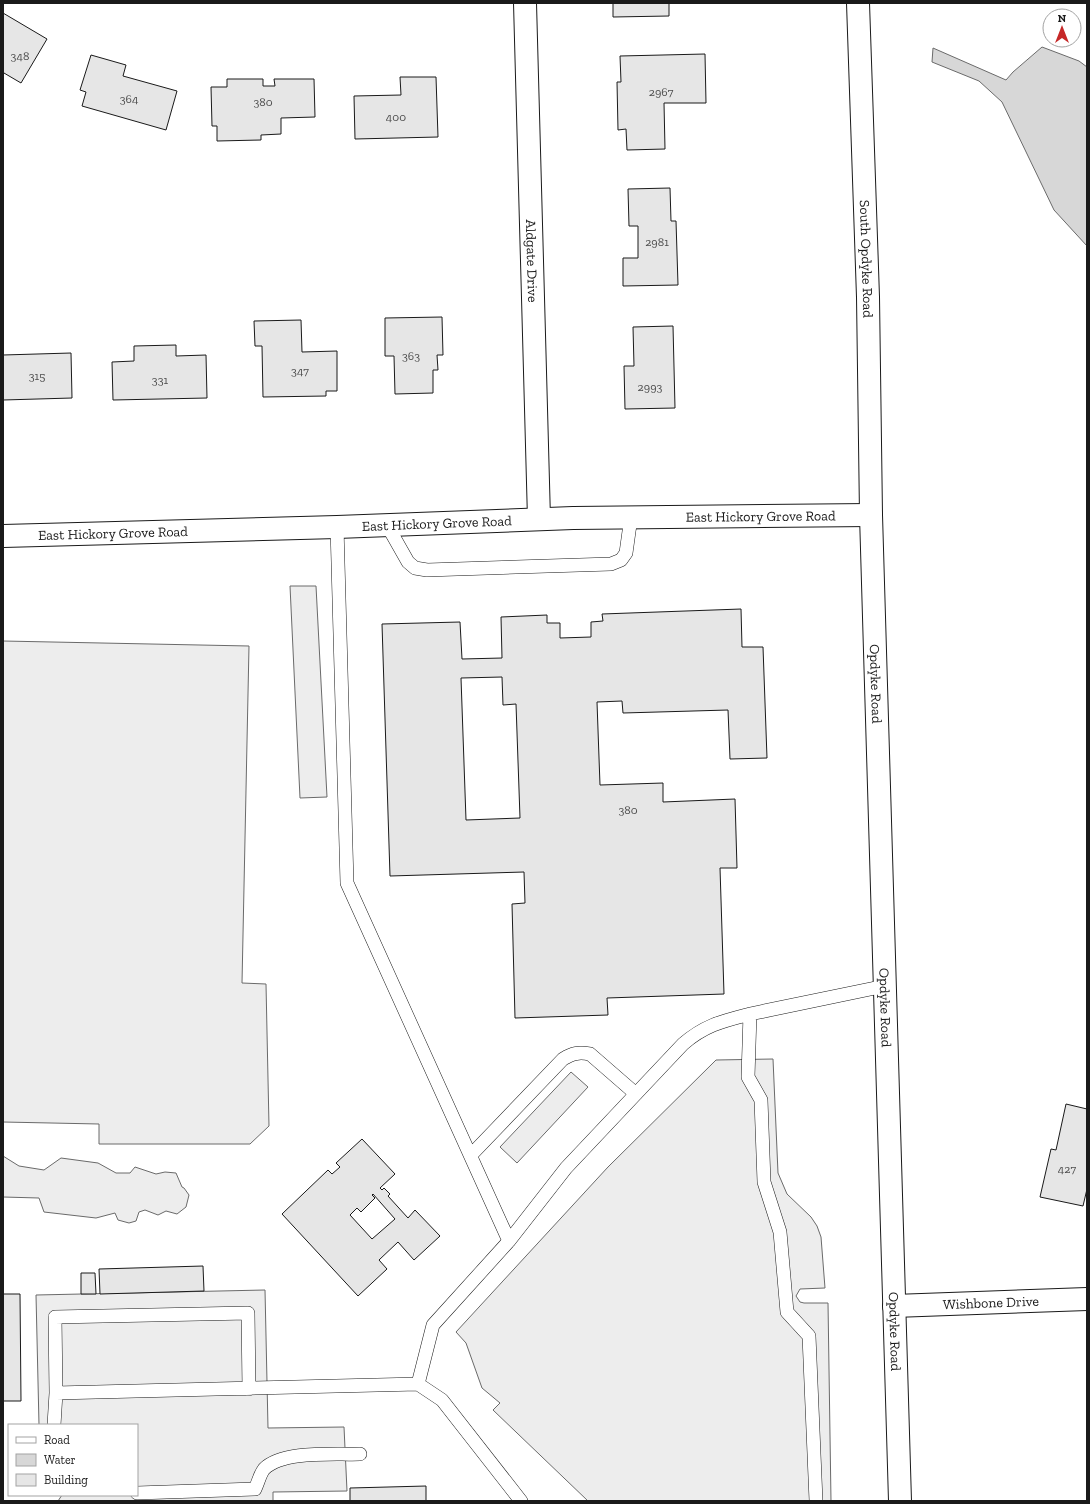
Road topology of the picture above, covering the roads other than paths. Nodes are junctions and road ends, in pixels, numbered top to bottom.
1 (525, 3) edge
2 (858, 3) edge
3 (871, 515) junction
4 (631, 517) junction
5 (539, 519) junction
6 (387, 525) junction
7 (337, 527) junction
8 (3, 536) edge
9 (885, 986) junction
10 (750, 1014) junction
11 (636, 1094) junction
12 (471, 1155) junction
13 (509, 1241) junction
14 (1087, 1299) edge
15 (894, 1306) junction
16 (418, 1384) junction
17 (249, 1389) junction
18 (56, 1393) junction
19 (54, 1424) edge
20 (360, 1454) dead end
21 (138, 1493) edge
22 (521, 1501) edge
23 (816, 1501) edge
24 (900, 1501) edge

1 - 5 street, Aldgate Drive
2 - 3 street, South Opdyke Road
3 - 4 street, East Hickory Grove Road
3 - 9 street, Opdyke Road
4 - 5 street, East Hickory Grove Road
4 - 6 lane
5 - 6 street, East Hickory Grove Road
6 - 7 street, East Hickory Grove Road
7 - 8 street, East Hickory Grove Road
7 - 12 lane
9 - 10 lane
9 - 15 street, Opdyke Road
10 - 11 lane
10 - 23 lane
11 - 12 lane
11 - 13 lane
12 - 13 lane
13 - 16 lane
14 - 15 street, Wishbone Drive
15 - 24 street, Opdyke Road
16 - 17 lane
16 - 22 lane
17 - 18 lane
17 - 18 lane
18 - 19 lane
20 - 21 lane

